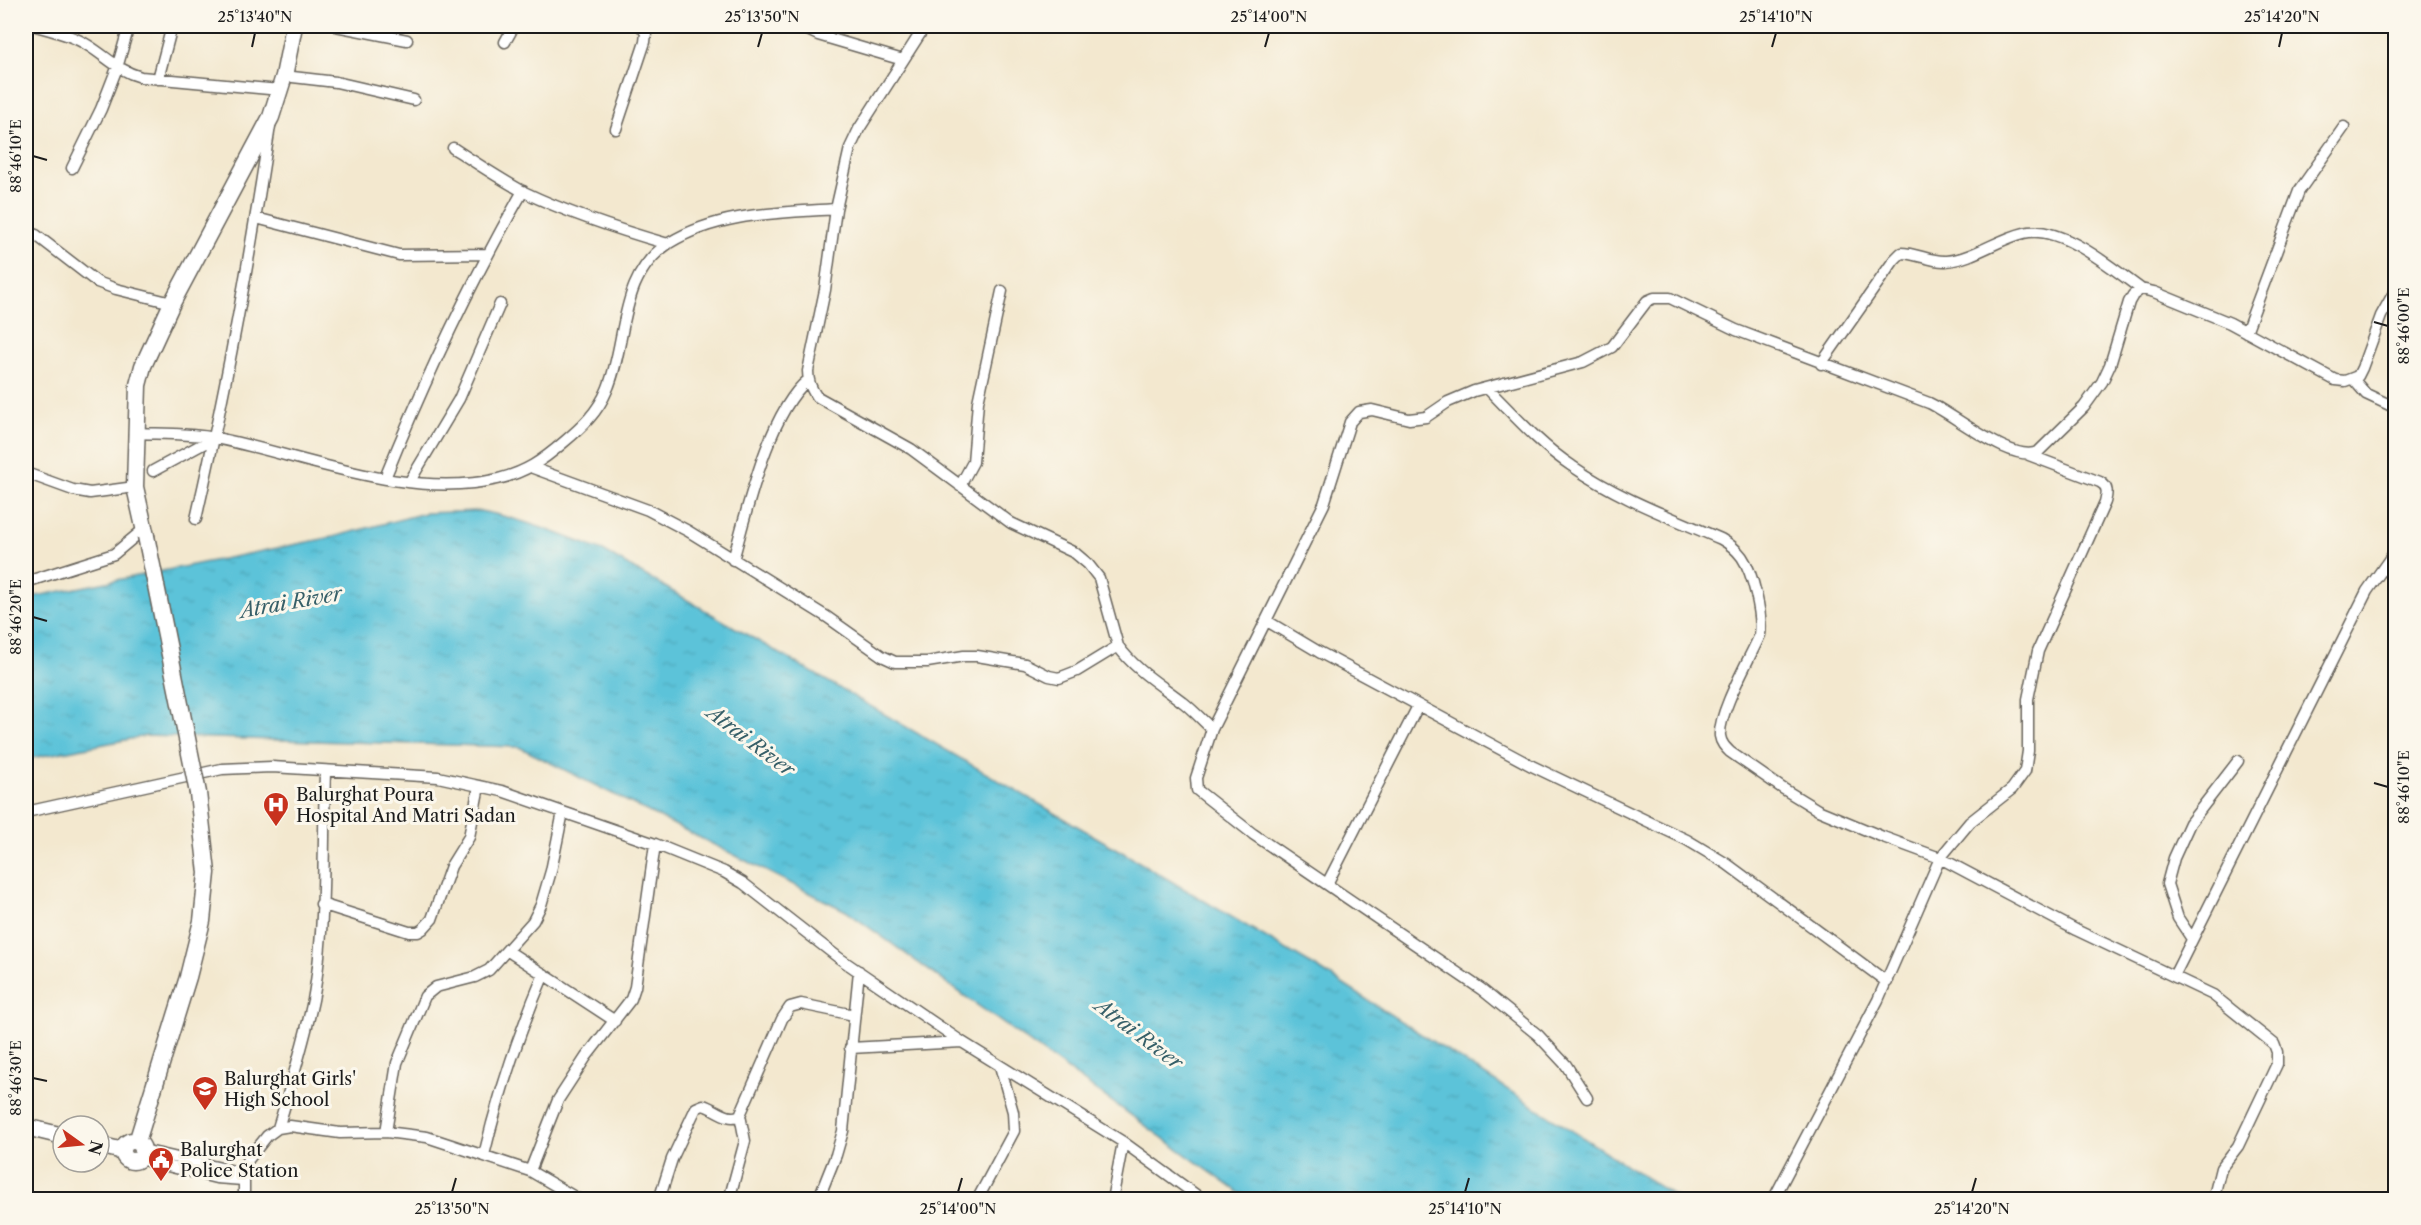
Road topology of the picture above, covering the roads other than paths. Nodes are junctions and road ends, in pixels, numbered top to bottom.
1 (36, 26) edge
2 (129, 26) edge
3 (172, 26) edge
4 (294, 26) edge
5 (336, 26) edge
6 (514, 26) edge
7 (641, 26) edge
8 (799, 26) edge
9 (925, 26) edge
10 (68, 31) edge
11 (407, 40) dead end
12 (505, 42) dead end
13 (903, 60) junction
14 (117, 68) junction
15 (158, 78) junction
16 (282, 83) junction
17 (414, 100) dead end
18 (271, 117) junction
19 (2344, 127) dead end
20 (616, 129) dead end
21 (453, 148) dead end
22 (72, 168) dead end
23 (524, 191) junction
24 (836, 209) junction
25 (256, 218) junction
26 (26, 232) edge
27 (668, 244) junction
28 (487, 254) junction
29 (2141, 289) junction
30 (2396, 289) edge
31 (1002, 291) dead end
32 (172, 303) junction
33 (500, 304) dead end
34 (2246, 332) junction
35 (1821, 364) junction
36 (2353, 379) junction
37 (808, 380) junction
38 (1487, 388) junction
39 (2396, 408) edge
40 (135, 433) junction
41 (215, 438) junction
42 (2029, 455) junction
43 (532, 468) junction
44 (153, 471) dead end
45 (26, 473) edge
46 (385, 478) junction
47 (410, 481) junction
48 (960, 486) junction
49 (135, 487) junction
50 (196, 519) dead end
51 (145, 532) junction
52 (2396, 550) edge
53 (733, 560) junction
54 (26, 582) edge
55 (1267, 621) junction
56 (1118, 646) junction
57 (1418, 706) junction
58 (1212, 729) junction
59 (2238, 761) dead end
60 (326, 771) junction
61 (479, 786) junction
62 (26, 812) edge
63 (563, 812) junction
64 (655, 844) junction
65 (1940, 858) junction
66 (1327, 884) junction
67 (321, 904) junction
68 (2192, 939) junction
69 (508, 951) junction
70 (859, 971) junction
71 (544, 974) junction
72 (2174, 976) junction
73 (1887, 982) junction
74 (854, 1015) junction
75 (615, 1021) junction
76 (962, 1042) junction
77 (850, 1048) junction
78 (1000, 1066) junction
79 (1587, 1098) dead end
80 (740, 1115) junction
81 (26, 1127) edge
82 (278, 1128) junction
83 (386, 1132) junction
84 (51, 1133) edge
85 (1123, 1142) junction
86 (111, 1147) edge
87 (136, 1151) junction
88 (484, 1155) junction
89 (530, 1171) junction
90 (243, 1177) junction
91 (244, 1200) edge
92 (580, 1200) edge
93 (659, 1200) edge
94 (729, 1200) edge
95 (818, 1200) edge
96 (977, 1200) edge
97 (1112, 1200) edge
98 (1203, 1200) edge
99 (1773, 1200) edge
100 (2213, 1200) edge

1 - 10 street
2 - 14 street
3 - 15 street
4 - 16 main road
5 - 11 street
6 - 12 street
7 - 20 street
8 - 13 street
9 - 13 street
10 - 14 street
13 - 24 street
14 - 15 street
14 - 22 street
15 - 16 street
16 - 17 street
16 - 18 main road
18 - 25 street
18 - 32 main road
19 - 34 street
21 - 23 street
23 - 27 street
23 - 28 street
24 - 27 street
24 - 37 street
25 - 28 street
25 - 41 street
26 - 32 street
27 - 43 street
28 - 46 street
29 - 34 street
29 - 35 street
29 - 42 street
30 - 36 street
31 - 48 street
32 - 40 main road
33 - 47 street
34 - 36 street
35 - 38 street
35 - 42 street
36 - 39 street
37 - 48 street
37 - 53 street
38 - 55 street
38 - 65 street
40 - 41 street
40 - 49 main road
41 - 44 street
41 - 46 street
41 - 50 street
42 - 65 street
43 - 47 street
43 - 53 street
45 - 49 street
46 - 47 street
48 - 56 street
49 - 51 main road
51 - 54 street
51 - 87 main road, bridge
52 - 68 street
53 - 56 street
55 - 57 street
55 - 58 street
56 - 58 street
57 - 66 street
57 - 73 street
58 - 66 street
59 - 68 street
60 - 61 street
60 - 62 street
60 - 67 street
61 - 63 street
61 - 67 street
63 - 64 street
63 - 69 street
64 - 70 street
64 - 75 street
65 - 72 street
65 - 73 street
66 - 79 street
67 - 82 street
68 - 72 street
69 - 71 street
69 - 83 street
70 - 74 street
70 - 76 street
71 - 75 street
71 - 88 street
72 - 100 street
73 - 99 street
74 - 77 street
74 - 80 street
75 - 89 street
76 - 77 street
76 - 78 street
77 - 95 street
78 - 85 street
78 - 96 street
80 - 93 street
80 - 94 street
81 - 84 main road
82 - 83 street
82 - 90 street
83 - 88 street
85 - 97 street
85 - 98 street
86 - 87 main road
87 - 90 street
88 - 89 street
89 - 92 street
90 - 91 street

